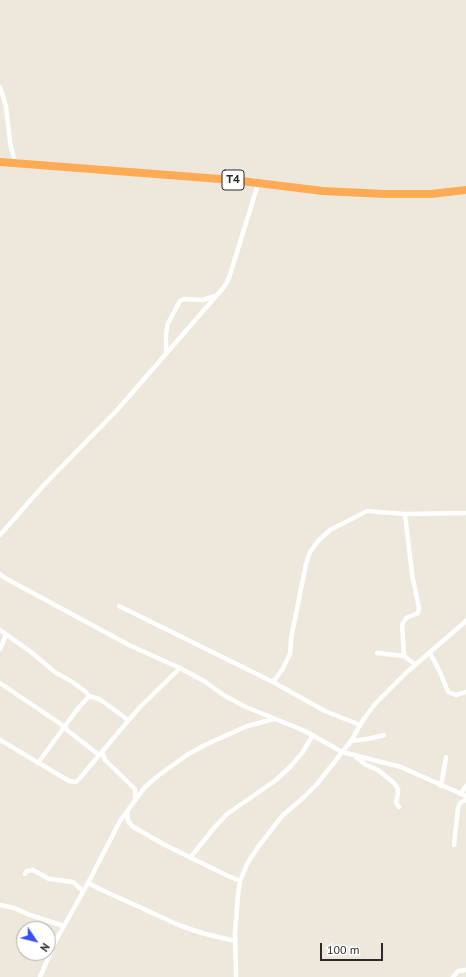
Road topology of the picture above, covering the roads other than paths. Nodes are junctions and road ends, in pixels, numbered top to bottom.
1 (0, 87) edge
2 (0, 162) edge
3 (15, 163) junction
4 (258, 184) junction
5 (466, 190) edge
6 (217, 295) junction
7 (166, 354) junction
8 (466, 513) edge
9 (405, 514) junction
10 (0, 535) edge
11 (0, 574) edge
12 (119, 606) dead end
13 (466, 621) edge
14 (0, 630) edge
15 (6, 635) junction
16 (0, 648) edge
17 (377, 653) dead end
18 (430, 653) junction
19 (404, 656) junction
20 (416, 665) junction
21 (180, 668) junction
22 (273, 682) junction
23 (0, 683) edge
24 (466, 692) edge
25 (89, 696) junction
26 (274, 719) junction
27 (128, 720) junction
28 (360, 725) junction
29 (65, 727) junction
30 (313, 735) junction
31 (384, 735) dead end
32 (0, 740) edge
33 (351, 741) junction
34 (342, 752) junction
35 (101, 753) junction
36 (355, 756) junction
37 (446, 757) dead end
38 (105, 760) junction
39 (94, 762) junction
40 (38, 763) junction
41 (441, 786) junction
42 (466, 786) edge
43 (145, 787) junction
44 (135, 789) junction
45 (461, 794) junction
46 (466, 796) edge
47 (466, 800) edge
48 (135, 801) junction
49 (400, 807) dead end
50 (127, 811) junction
51 (454, 845) dead end
52 (190, 858) junction
53 (25, 874) dead end
54 (240, 881) junction
55 (88, 883) junction
56 (84, 891) junction
57 (0, 905) edge
58 (64, 926) junction
59 (235, 941) junction
60 (466, 970) edge
61 (40, 977) edge
62 (236, 977) edge
63 (453, 977) edge

1 - 3 street
2 - 3 highway, T4
3 - 4 highway, T4
4 - 5 highway, T4
4 - 6 street
6 - 7 street
6 - 7 street
7 - 10 street
8 - 9 street
9 - 19 street
9 - 22 street
11 - 21 street
12 - 22 street
13 - 18 street
14 - 15 street
15 - 16 street
15 - 25 street
17 - 19 street
18 - 20 street
18 - 24 street
19 - 20 street
20 - 28 street
21 - 26 street
21 - 27 street
22 - 28 street
23 - 29 street
25 - 27 street
25 - 29 street
26 - 30 street
26 - 43 street
27 - 35 street
28 - 33 street
29 - 35 street
29 - 40 street
30 - 34 street
30 - 52 street
31 - 33 street
32 - 40 street
33 - 34 street
34 - 36 street
34 - 54 street
35 - 38 street
35 - 39 street
36 - 41 street
36 - 49 street
37 - 41 street
38 - 39 street
38 - 44 street
39 - 40 street
41 - 45 street
42 - 45 street
43 - 44 street
43 - 48 street
44 - 48 street
45 - 46 street
47 - 51 street
48 - 50 street
50 - 52 street
50 - 55 street
52 - 54 street
53 - 56 street
54 - 59 street
55 - 56 street
55 - 59 street
56 - 58 street
57 - 58 street
58 - 61 street
59 - 62 street
60 - 63 street

